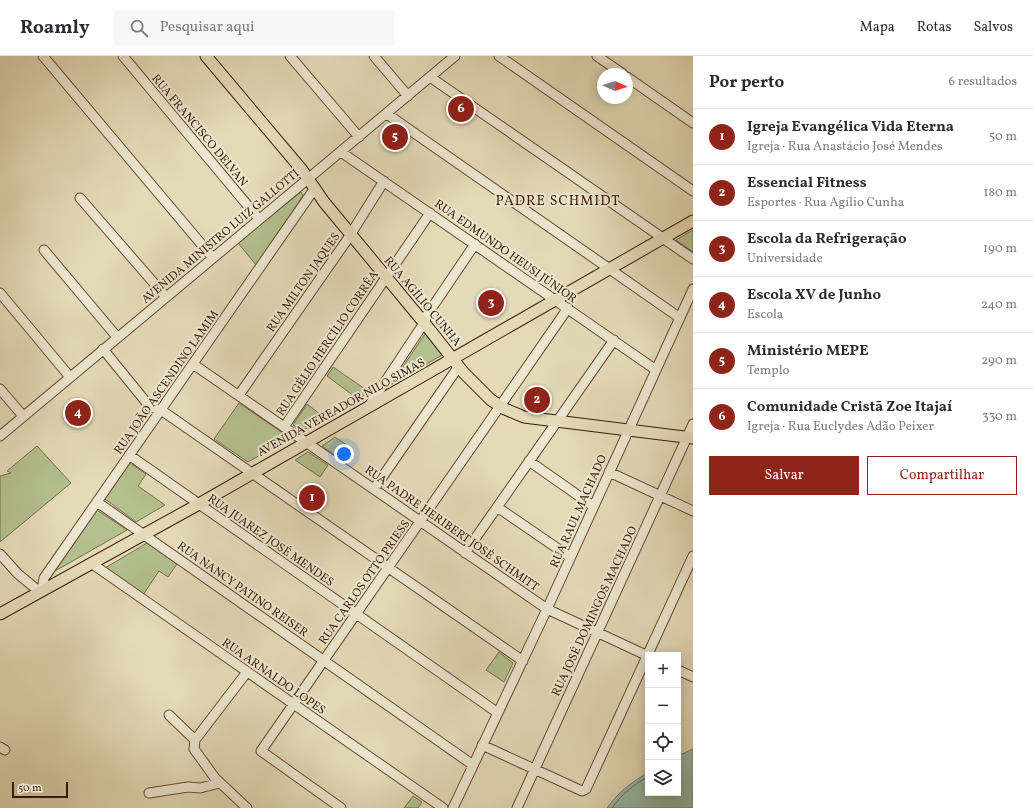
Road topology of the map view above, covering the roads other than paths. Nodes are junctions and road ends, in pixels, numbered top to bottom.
1 (43, 56) edge
2 (123, 56) edge
3 (206, 56) edge
4 (290, 56) edge
5 (374, 56) edge
6 (455, 56) edge
7 (499, 56) edge
8 (597, 56) edge
9 (614, 68) edge
10 (430, 77) junction
11 (633, 81) edge
12 (408, 96) junction
13 (387, 114) junction
14 (693, 123) edge
15 (359, 137) junction
16 (341, 152) junction
17 (308, 178) junction
18 (384, 181) junction
19 (315, 188) junction
20 (693, 191) edge
21 (80, 198) dead end
22 (430, 213) junction
23 (259, 219) junction
24 (693, 221) edge
25 (350, 234) junction
26 (663, 238) junction
27 (475, 244) junction
28 (44, 250) dead end
29 (213, 258) junction
30 (693, 260) edge
31 (609, 269) junction
32 (386, 277) junction
33 (693, 289) edge
34 (0, 293) edge
35 (166, 297) junction
36 (555, 300) junction
37 (689, 307) edge
38 (568, 308) junction
39 (680, 318) junction
40 (424, 323) junction
41 (117, 338) junction
42 (614, 340) junction
43 (103, 349) junction
44 (456, 362) junction
45 (193, 364) junction
46 (656, 370) junction
47 (70, 377) junction
48 (0, 389) edge
49 (239, 395) junction
50 (369, 406) junction
51 (499, 406) junction
52 (161, 410) junction
53 (23, 416) junction
54 (557, 421) junction
55 (693, 424) edge
56 (284, 427) junction
57 (628, 430) junction
58 (0, 436) edge
59 (690, 438) edge
60 (307, 442) junction
61 (129, 455) junction
62 (529, 461) junction
63 (609, 472) junction
64 (251, 473) junction
65 (374, 489) junction
66 (660, 496) junction
67 (97, 502) junction
68 (199, 504) junction
69 (594, 506) junction
70 (497, 507) junction
71 (693, 511) edge
72 (421, 521) junction
73 (143, 534) junction
74 (465, 553) junction
75 (0, 554) edge
76 (693, 556) edge
77 (570, 557) junction
78 (91, 563) junction
79 (388, 568) junction
80 (41, 591) junction
81 (547, 609) junction
82 (0, 614) edge
83 (356, 614) junction
84 (598, 632) junction
85 (650, 652) edge
86 (645, 655) edge
87 (324, 661) junction
88 (523, 661) junction
89 (645, 662) edge
90 (681, 671) edge
91 (247, 672) junction
92 (693, 677) edge
93 (294, 704) junction
94 (498, 712) junction
95 (169, 715) dead end
96 (195, 740) junction
97 (482, 745) junction
98 (473, 766) junction
99 (535, 769) junction
100 (220, 783) junction
101 (149, 793) dead end
102 (247, 808) edge
103 (341, 808) edge
104 (443, 808) edge
105 (453, 808) edge
106 (517, 808) edge

1 - 29 street
2 - 23 street, RUA FRANCISCO DELVAN
3 - 17 main road, RUA AGÍLIO CUNHA
4 - 15 street
5 - 12 street
6 - 10 street, AVENIDA MINISTRO LUIZ GALLOTTI
7 - 20 street
8 - 9 street
10 - 12 street, AVENIDA MINISTRO LUIZ GALLOTTI
10 - 26 street
11 - 14 street
12 - 13 street, AVENIDA MINISTRO LUIZ GALLOTTI
13 - 15 street, AVENIDA MINISTRO LUIZ GALLOTTI
13 - 31 street
15 - 16 street, AVENIDA MINISTRO LUIZ GALLOTTI
16 - 17 street, AVENIDA MINISTRO LUIZ GALLOTTI
16 - 18 street, RUA EDMUNDO HEUSI JÚNIOR
17 - 19 main road, RUA AGÍLIO CUNHA
17 - 23 street, AVENIDA MINISTRO LUIZ GALLOTTI
18 - 22 street, RUA EDMUNDO HEUSI JÚNIOR
18 - 25 street, RUA MILTON JAQUES
19 - 25 main road, RUA AGÍLIO CUNHA
19 - 45 street, RUA JOÃO ASCENDINO LAMIM
21 - 35 street
22 - 27 street, RUA EDMUNDO HEUSI JÚNIOR
22 - 32 street, RUA GÉLIO HERCÍLIO CORRÊA
23 - 29 street, AVENIDA MINISTRO LUIZ GALLOTTI
24 - 26 main road, AVENIDA VEREADOR NILO SIMAS
25 - 32 main road, RUA AGÍLIO CUNHA
25 - 49 street, RUA MILTON JAQUES
26 - 30 street
26 - 31 main road, AVENIDA VEREADOR NILO SIMAS
27 - 36 street, RUA EDMUNDO HEUSI JÚNIOR
27 - 40 street
28 - 41 street
29 - 35 street, AVENIDA MINISTRO LUIZ GALLOTTI
31 - 36 main road, AVENIDA VEREADOR NILO SIMAS
31 - 39 street
32 - 40 main road, RUA AGÍLIO CUNHA
32 - 56 street, RUA GÉLIO HERCÍLIO CORRÊA
33 - 37 street, RUA RAUL MACHADO
34 - 47 street
35 - 41 street, AVENIDA MINISTRO LUIZ GALLOTTI
36 - 38 street, RUA EDMUNDO HEUSI JÚNIOR
36 - 44 main road, AVENIDA VEREADOR NILO SIMAS
37 - 39 street, RUA RAUL MACHADO
38 - 42 street, RUA EDMUNDO HEUSI JÚNIOR
38 - 51 street, RUA CARLOS OTTO PRIESS
39 - 46 street, RUA RAUL MACHADO
40 - 44 main road, RUA AGÍLIO CUNHA
40 - 50 street
41 - 43 street, AVENIDA MINISTRO LUIZ GALLOTTI
42 - 46 street, RUA EDMUNDO HEUSI JÚNIOR
42 - 54 street
43 - 47 street, AVENIDA MINISTRO LUIZ GALLOTTI
43 - 52 street
44 - 50 main road, AVENIDA VEREADOR NILO SIMAS
44 - 51 main road, RUA AGÍLIO CUNHA
44 - 65 street
45 - 49 street, RUA PADRE HERIBERT JOSÉ SCHMITT
45 - 52 street, RUA JOÃO ASCENDINO LAMIM
46 - 57 street, RUA RAUL MACHADO
47 - 53 street, AVENIDA MINISTRO LUIZ GALLOTTI
48 - 53 street
49 - 56 street, RUA PADRE HERIBERT JOSÉ SCHMITT
50 - 60 main road, AVENIDA VEREADOR NILO SIMAS
51 - 54 main road, RUA AGÍLIO CUNHA
51 - 72 street, RUA CARLOS OTTO PRIESS
52 - 61 street, RUA JOÃO ASCENDINO LAMIM
52 - 64 street
53 - 58 street, AVENIDA MINISTRO LUIZ GALLOTTI
54 - 57 main road, RUA AGÍLIO CUNHA
54 - 62 street
55 - 59 street, RUA JOSÉ DOMINGOS MACHADO
56 - 60 street, RUA PADRE HERIBERT JOSÉ SCHMITT
57 - 59 main road, RUA AGÍLIO CUNHA
57 - 63 street, RUA RAUL MACHADO
59 - 66 street, RUA JOSÉ DOMINGOS MACHADO
60 - 64 main road, AVENIDA VEREADOR NILO SIMAS
60 - 65 street, RUA PADRE HERIBERT JOSÉ SCHMITT
61 - 67 street, RUA JOÃO ASCENDINO LAMIM
61 - 68 street, RUA JUAREZ JOSÉ MENDES
62 - 69 street
62 - 70 street
63 - 66 street
63 - 69 street, RUA RAUL MACHADO
64 - 68 main road, AVENIDA VEREADOR NILO SIMAS
64 - 79 street
65 - 72 street, RUA PADRE HERIBERT JOSÉ SCHMITT
66 - 71 street
66 - 84 street, RUA JOSÉ DOMINGOS MACHADO
67 - 73 street, RUA NANCY PATINO REISER
67 - 80 street, RUA JOÃO ASCENDINO LAMIM
68 - 73 main road, AVENIDA VEREADOR NILO SIMAS
68 - 83 street, RUA JUAREZ JOSÉ MENDES
69 - 77 street, RUA RAUL MACHADO
70 - 74 street
70 - 77 street
72 - 74 street, RUA PADRE HERIBERT JOSÉ SCHMITT
72 - 79 street, RUA CARLOS OTTO PRIESS
73 - 78 main road, AVENIDA VEREADOR NILO SIMAS
73 - 87 street, RUA NANCY PATINO REISER
74 - 81 street, RUA PADRE HERIBERT JOSÉ SCHMITT
75 - 80 street
76 - 85 street
77 - 81 street, RUA RAUL MACHADO
78 - 80 main road, AVENIDA VEREADOR NILO SIMAS
78 - 91 street, RUA ARNALDO LOPES
79 - 83 street, RUA CARLOS OTTO PRIESS
79 - 88 street
80 - 82 main road, AVENIDA VEREADOR NILO SIMAS
81 - 84 street, RUA PADRE HERIBERT JOSÉ SCHMITT
81 - 88 street, RUA RAUL MACHADO
83 - 87 street, RUA CARLOS OTTO PRIESS
83 - 94 street, RUA JUAREZ JOSÉ MENDES
84 - 86 street, RUA PADRE HERIBERT JOSÉ SCHMITT
84 - 99 street, RUA JOSÉ DOMINGOS MACHADO
87 - 93 street, RUA CARLOS OTTO PRIESS
87 - 98 street, RUA NANCY PATINO REISER
88 - 94 street, RUA RAUL MACHADO
89 - 99 street
90 - 92 street
91 - 93 street, RUA ARNALDO LOPES
91 - 96 street
93 - 103 street, RUA CARLOS OTTO PRIESS
93 - 104 street, RUA ARNALDO LOPES
94 - 97 street, RUA RAUL MACHADO
95 - 96 street
96 - 100 street
97 - 98 street, RUA RAUL MACHADO
97 - 99 street
98 - 105 street, RUA RAUL MACHADO
99 - 106 street, RUA JOSÉ DOMINGOS MACHADO
100 - 101 street
100 - 102 street

